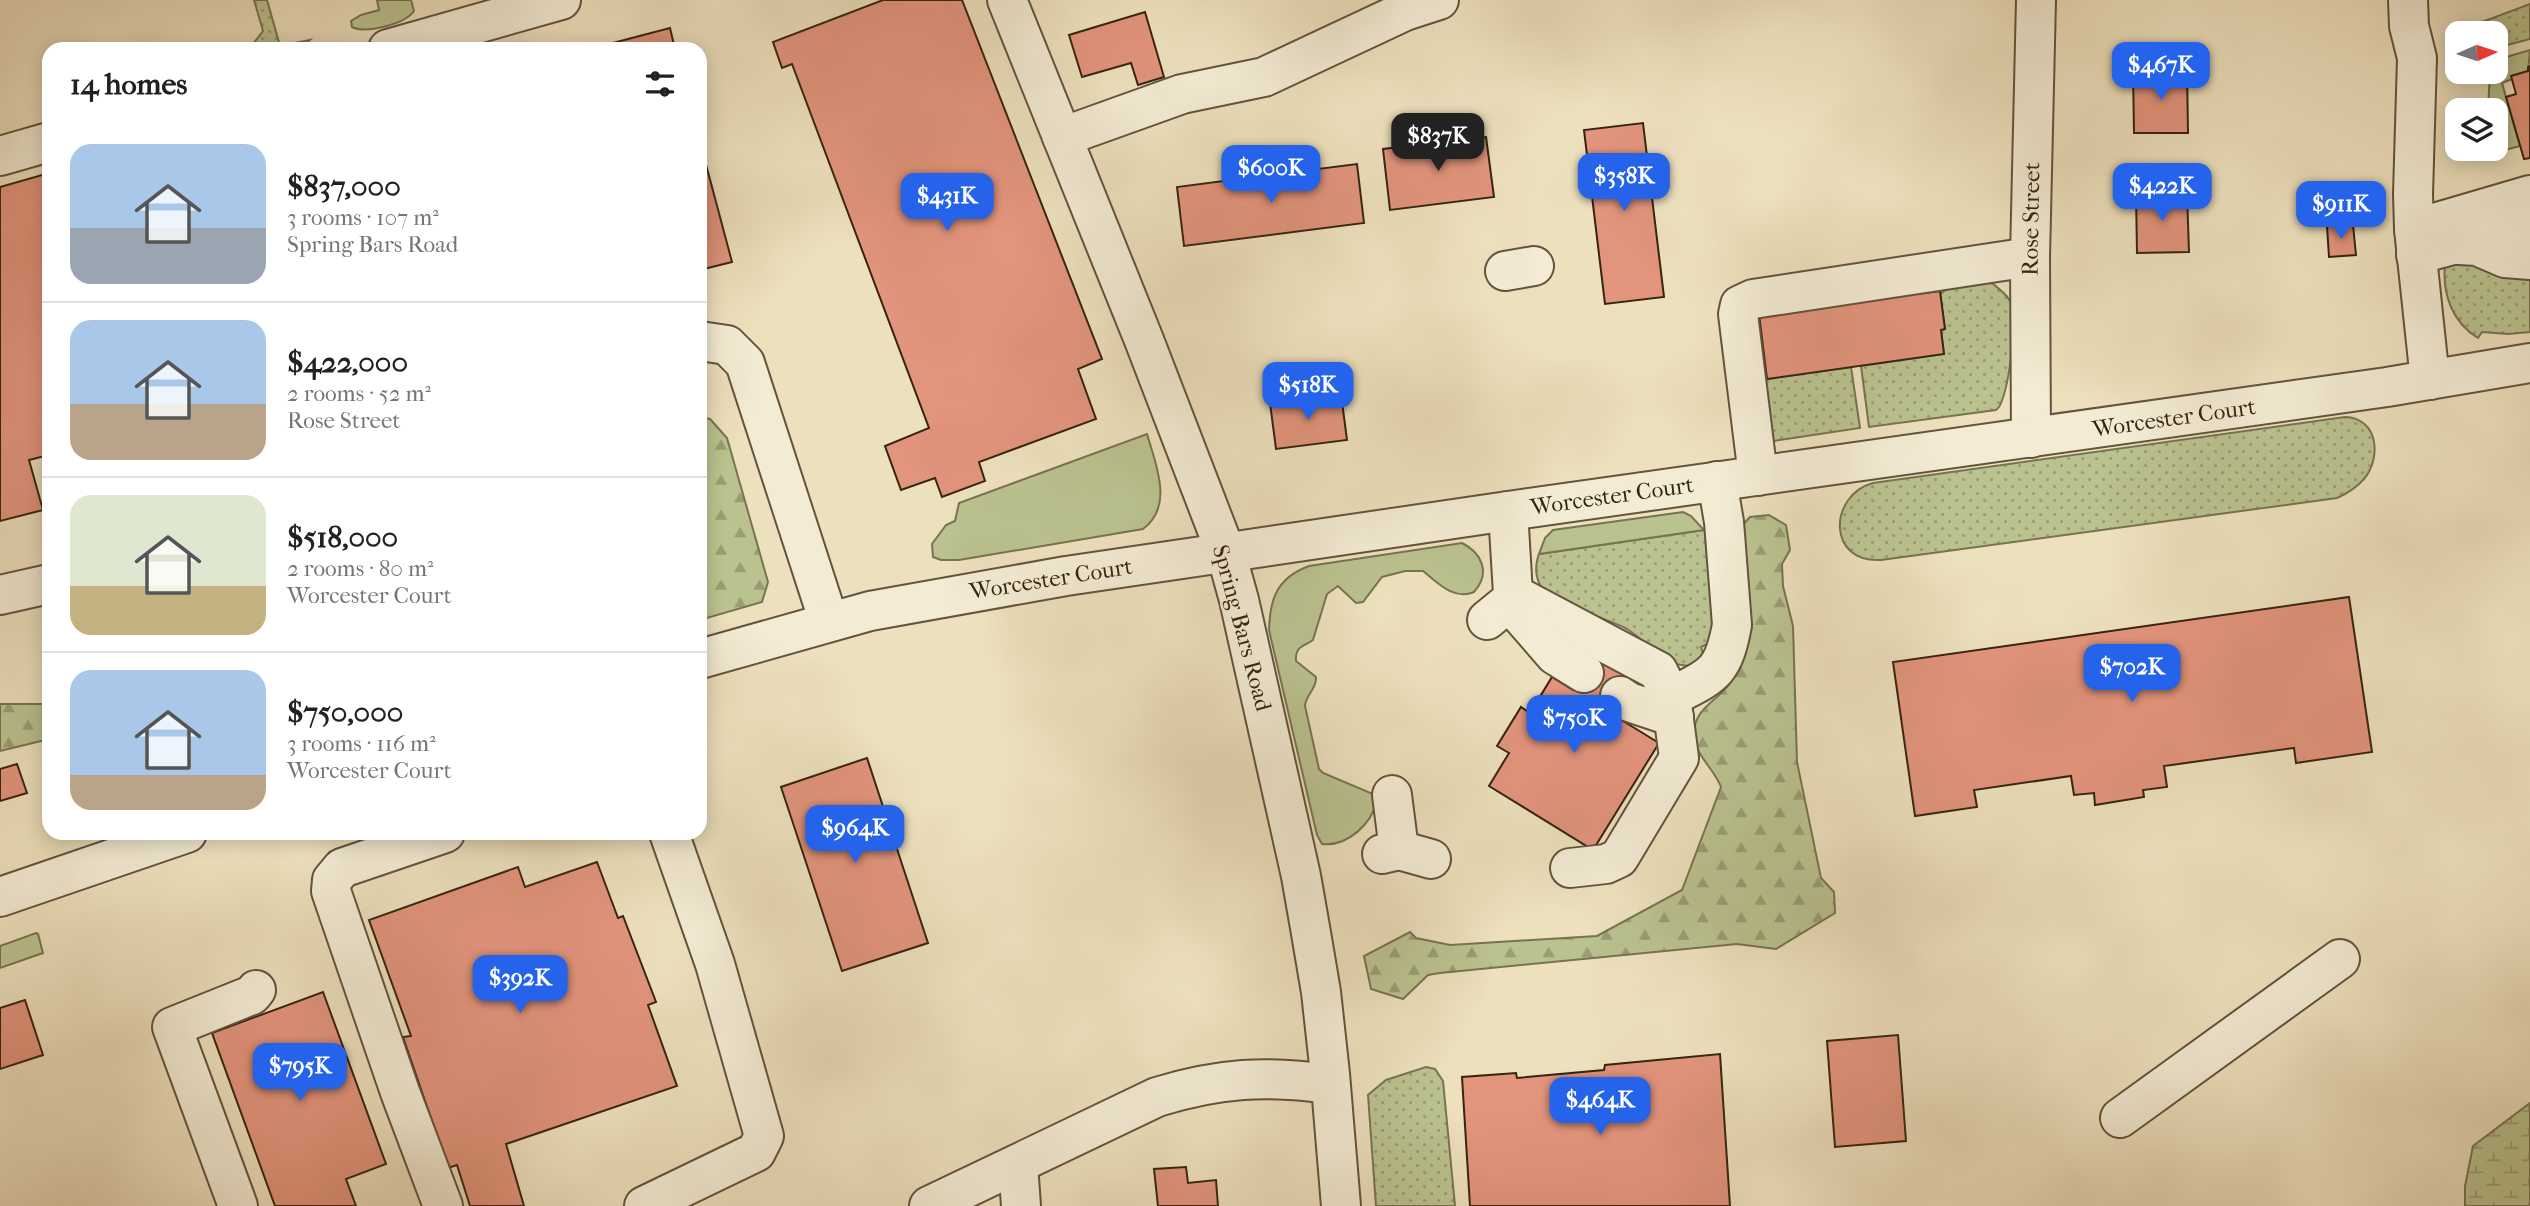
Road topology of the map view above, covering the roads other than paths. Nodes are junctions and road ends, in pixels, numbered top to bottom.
1 (561, 0) edge
2 (1007, 0) edge
3 (1439, 0) edge
4 (2036, 0) edge
5 (2408, 0) edge
6 (413, 42) edge
7 (1062, 137) junction
8 (42, 144) edge
9 (0, 156) edge
10 (2530, 195) edge
11 (2530, 224) edge
12 (2415, 242) junction
13 (2457, 244) junction
14 (2030, 257) junction
15 (2530, 260) edge
16 (707, 342) edge
17 (2530, 363) edge
18 (2430, 380) junction
19 (2031, 438) junction
20 (1758, 476) junction
21 (1717, 481) junction
22 (1508, 511) junction
23 (1226, 553) junction
24 (42, 586) edge
25 (0, 595) edge
26 (1503, 605) junction
27 (829, 622) junction
28 (707, 657) edge
29 (1584, 673) dead end
30 (1620, 696) dead end
31 (1673, 707) junction
32 (1392, 795) dead end
33 (167, 840) edge
34 (424, 840) edge
35 (671, 840) edge
36 (1404, 854) dead end
37 (1570, 868) dead end
38 (0, 897) edge
39 (2340, 959) dead end
40 (256, 990) dead end
41 (1331, 1084) junction
42 (2120, 1118) dead end
43 (1018, 1164) junction
44 (238, 1206) edge
45 (443, 1206) edge
46 (644, 1206) edge
47 (929, 1206) edge
48 (1021, 1206) edge
49 (1341, 1206) edge

1 - 6 street
2 - 7 street, Spring Bars Road
3 - 7 street
4 - 14 street, Rose Street
5 - 12 street
7 - 23 street, Spring Bars Road
8 - 9 street
10 - 12 street
11 - 13 street
12 - 13 street
12 - 18 street
13 - 15 street
14 - 19 street, Rose Street
14 - 20 street
16 - 27 street
17 - 18 street, Worcester Court
18 - 19 street, Worcester Court
19 - 20 street, Worcester Court
20 - 21 street, Worcester Court
21 - 22 street, Worcester Court
21 - 31 street
22 - 23 street, Worcester Court
22 - 26 street
23 - 27 street, Worcester Court
23 - 41 street, Spring Bars Road
24 - 25 street
26 - 29 street
26 - 31 street
27 - 28 street, Worcester Court
30 - 31 street
31 - 37 street
32 - 36 street
33 - 38 street
34 - 45 street
35 - 46 street
39 - 42 street
40 - 44 street
41 - 43 street
41 - 49 street, Spring Bars Road
43 - 47 street
43 - 48 street

